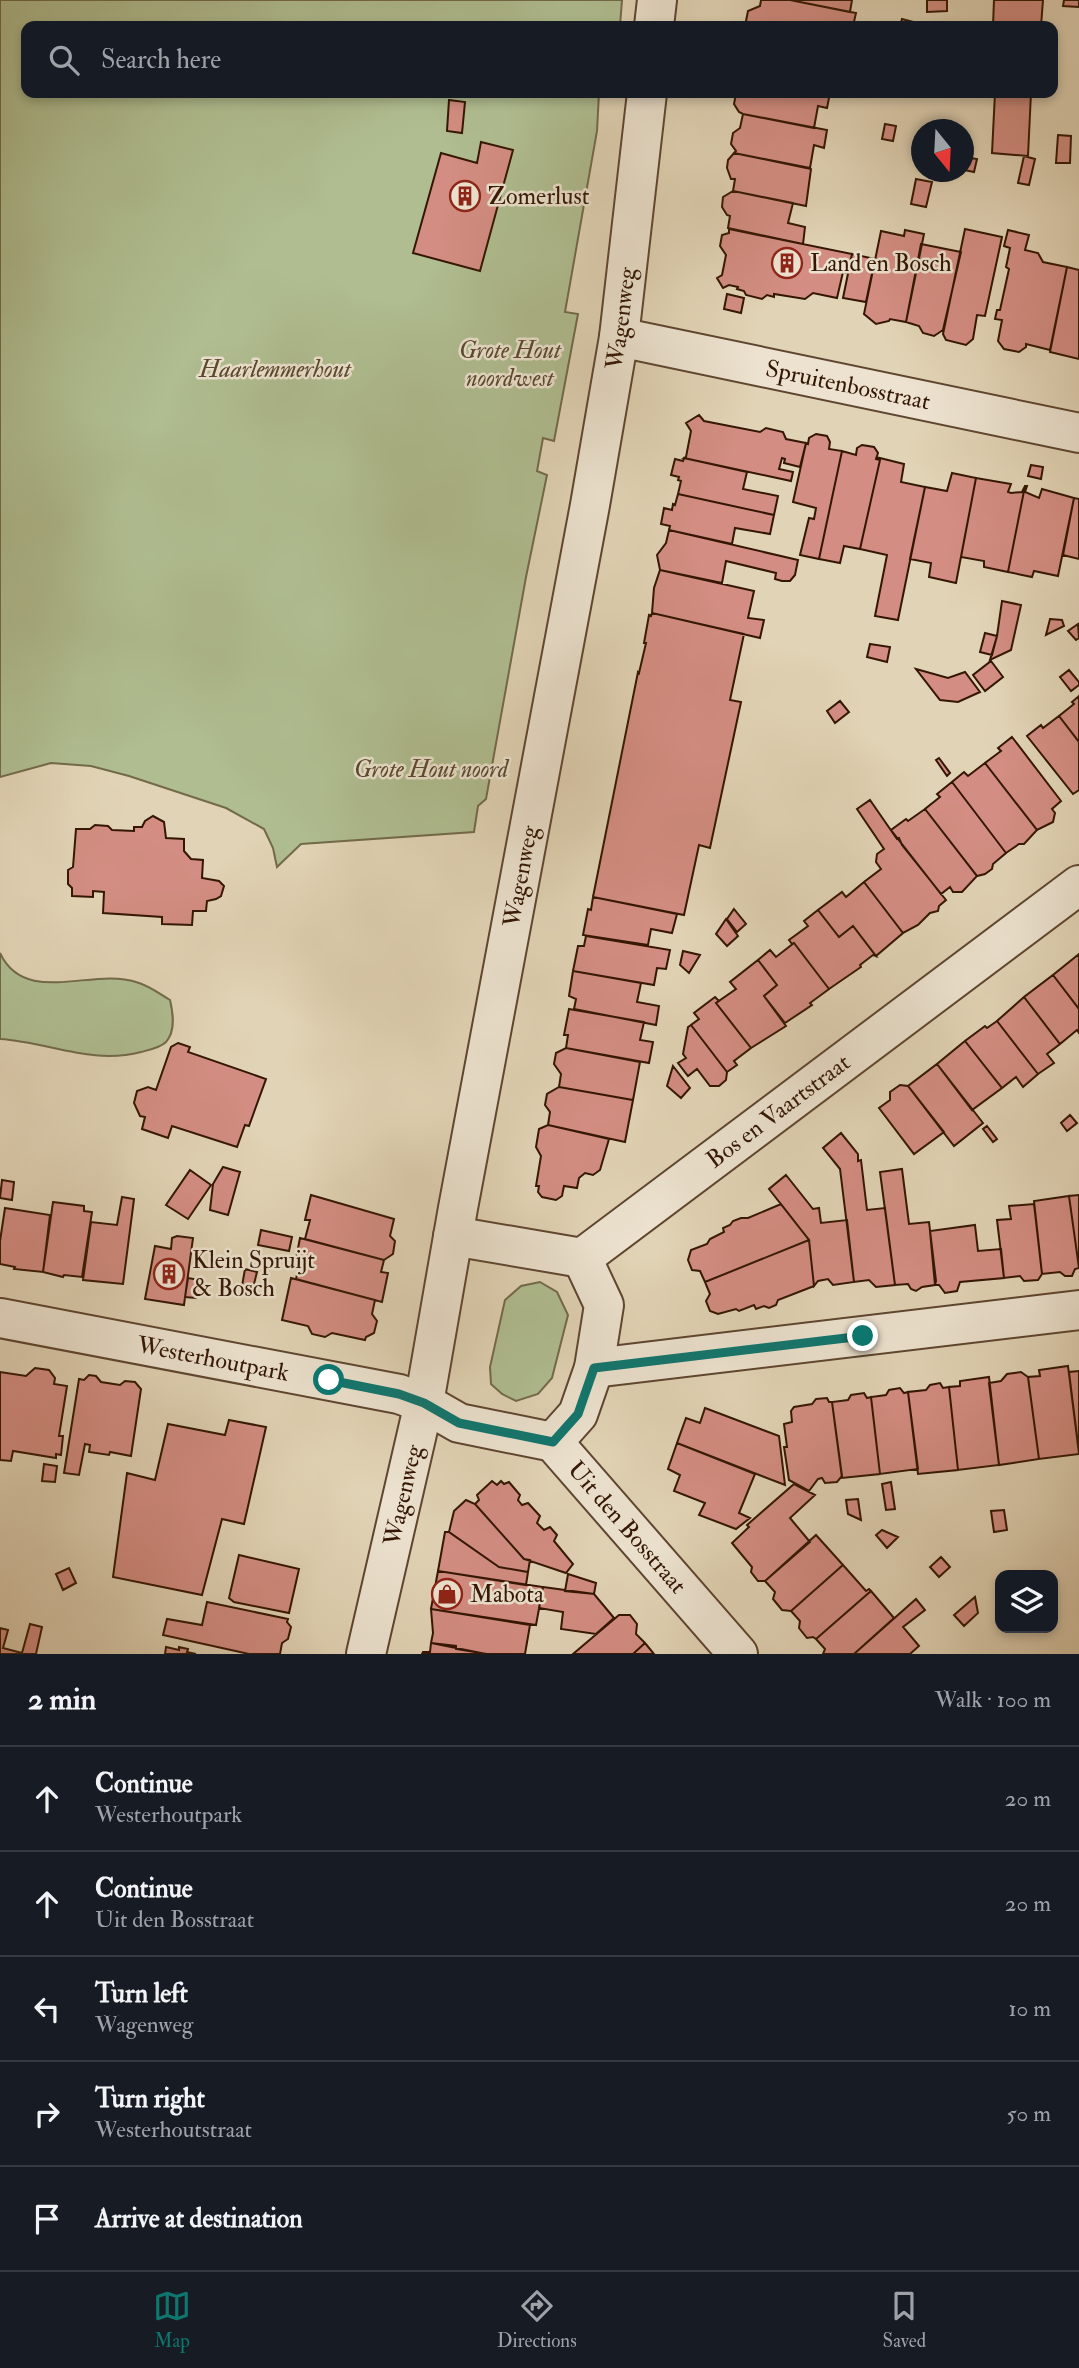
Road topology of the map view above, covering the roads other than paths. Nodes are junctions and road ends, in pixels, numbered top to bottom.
1 (657, 0) edge
2 (655, 21) edge
3 (646, 98) edge
4 (619, 337) junction
5 (1079, 433) edge
6 (1079, 885) edge
7 (453, 1236) junction
8 (582, 1258) junction
9 (1079, 1310) edge
10 (0, 1318) edge
11 (594, 1368) junction
12 (424, 1403) junction
13 (553, 1442) junction
14 (366, 1654) edge
15 (738, 1654) edge

1 - 2 street
3 - 4 street, Wagenweg
4 - 5 street, Spruitenbosstraat
4 - 7 street, Wagenweg
6 - 8 street, Bos en Vaartstraat
7 - 8 street
7 - 12 street, Wagenweg
8 - 11 street
9 - 11 street
10 - 12 street, Westerhoutpark
11 - 13 street
12 - 13 street, Uit den Bosstraat
12 - 14 street, Wagenweg
13 - 15 street, Uit den Bosstraat

